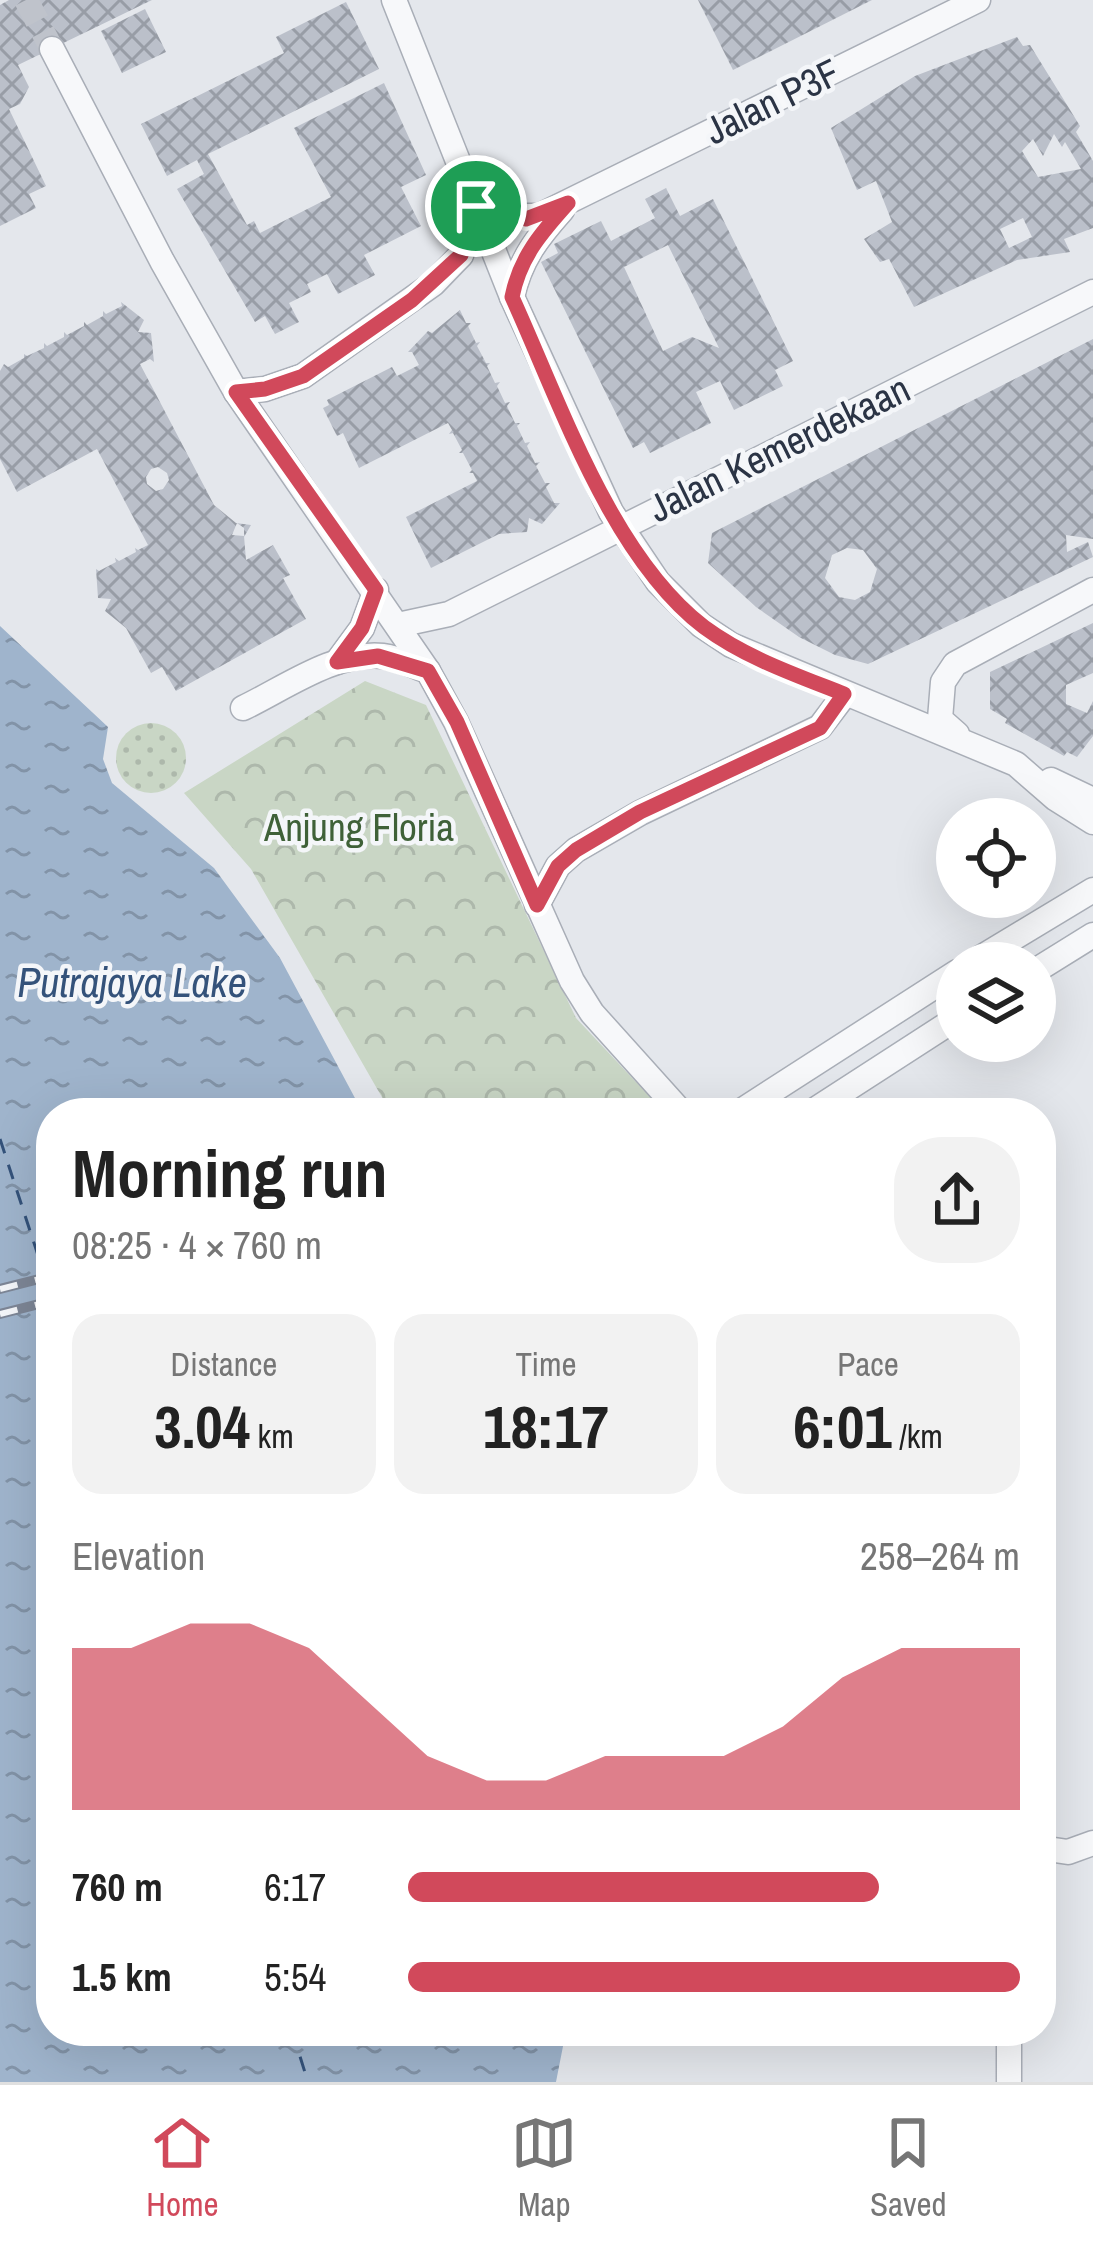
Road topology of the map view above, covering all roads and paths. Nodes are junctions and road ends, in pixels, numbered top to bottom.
1 (394, 0) edge
2 (978, 0) edge
3 (52, 50) tunnel mouth
4 (568, 203) junction
5 (476, 206) junction
6 (1093, 292) edge
7 (512, 297) junction
8 (236, 392) junction
9 (619, 526) junction
10 (376, 590) junction
11 (1093, 590) edge
12 (398, 625) junction
13 (337, 662) junction
14 (428, 671) junction
15 (844, 694) junction
16 (243, 708) dead end
17 (964, 741) junction
18 (1016, 764) junction
19 (1093, 800) edge
20 (1093, 821) edge
21 (1093, 890) edge
22 (537, 905) junction
23 (1093, 935) edge
24 (1007, 942) edge
25 (1056, 957) edge
26 (936, 986) edge
27 (936, 1031) edge
28 (668, 1098) edge
29 (761, 1098) edge
30 (832, 1098) edge
31 (1093, 1843) edge
32 (1056, 1850) edge
33 (1009, 2046) edge
34 (1009, 2082) edge

1 - 5 street
2 - 4 street, Jalan P3F
3 - 8 street
4 - 5 street, Jalan P3F
4 - 7 street, Jalan P3F
5 - 7 street
5 - 8 street
6 - 9 street, Jalan Kemerdekaan
7 - 9 street
8 - 10 street
9 - 12 street, Jalan Kemerdekaan
9 - 15 street
10 - 12 street
10 - 13 street
11 - 17 street
12 - 14 street
13 - 14 street
13 - 16 street
14 - 22 street
15 - 17 street
15 - 22 street
17 - 18 street
18 - 19 street
18 - 20 street
21 - 24 street
22 - 28 street
23 - 25 street
26 - 29 street
27 - 30 street
31 - 32 street
33 - 34 street

